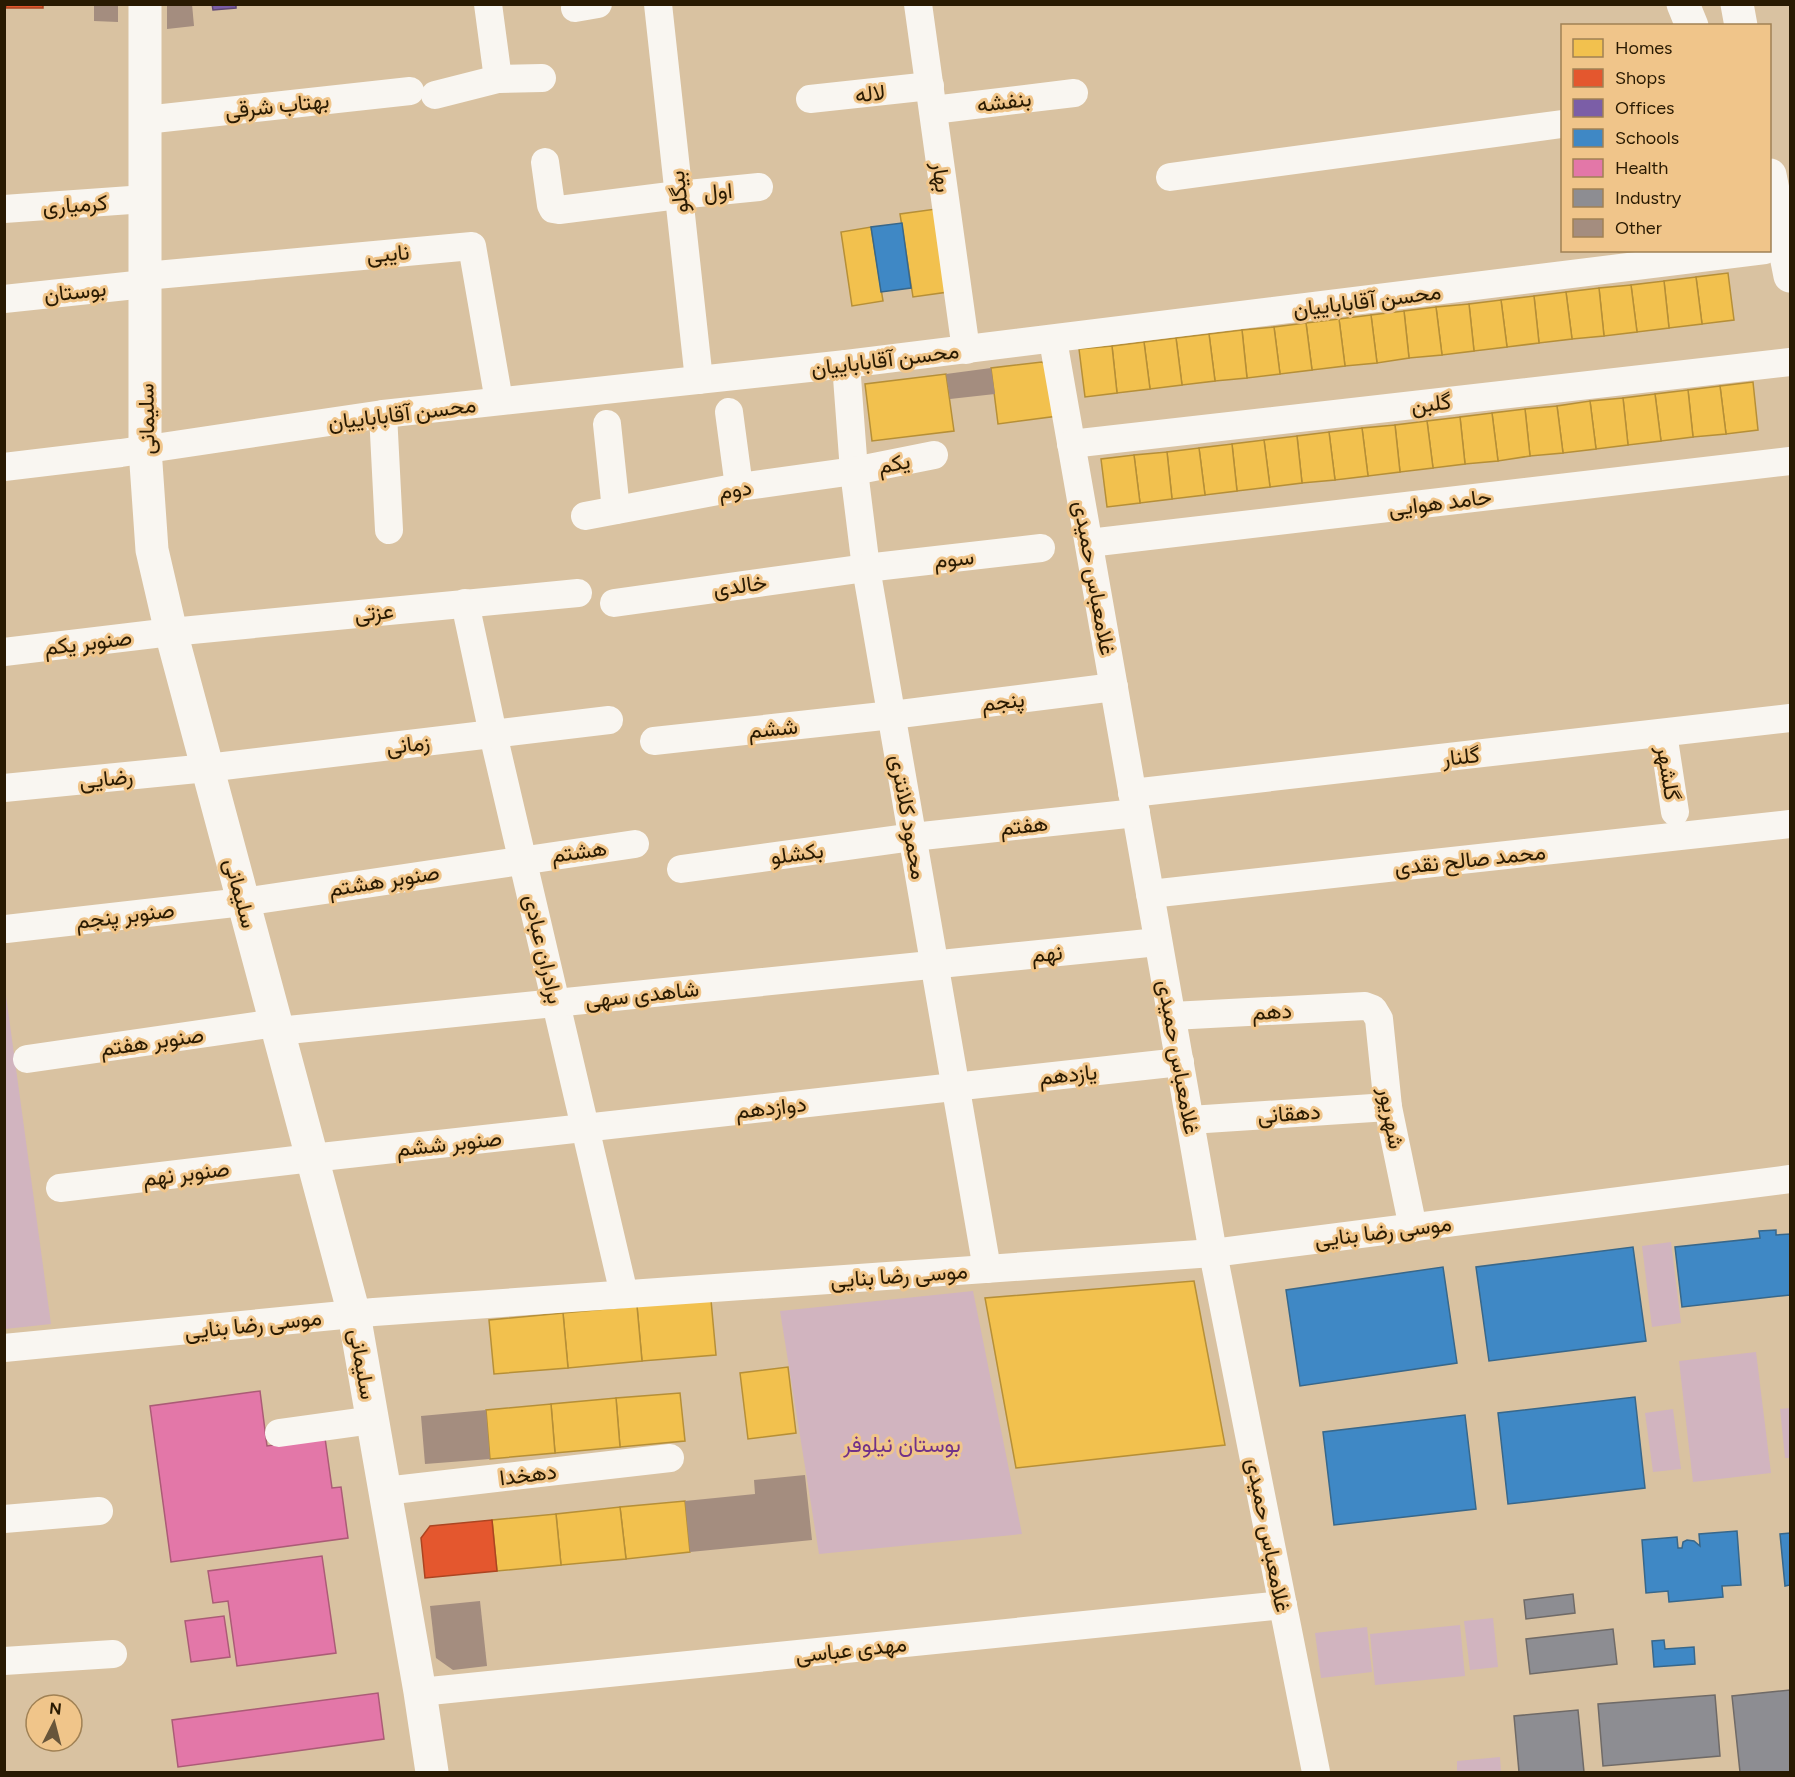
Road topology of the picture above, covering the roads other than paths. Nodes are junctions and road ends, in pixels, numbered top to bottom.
1 (145, 4) edge
2 (488, 4) edge
3 (658, 4) edge
4 (918, 4) edge
5 (1683, 4) edge
6 (1724, 4) edge
7 (1737, 4) edge
8 (1691, 24) edge
9 (1728, 24) edge
10 (1741, 24) edge
11 (542, 78) dead end
12 (498, 79) junction
13 (1074, 93) dead end
14 (931, 98) junction
15 (810, 99) dead end
16 (145, 120) junction
17 (1561, 124) edge
18 (545, 162) dead end
19 (1170, 177) dead end
20 (759, 187) dead end
21 (1771, 187) edge
22 (678, 195) junction
23 (145, 199) junction
24 (4, 209) edge
25 (1771, 220) edge
26 (1777, 256) edge
27 (146, 280) junction
28 (4, 299) edge
29 (1053, 340) junction
30 (966, 350) junction
31 (1791, 362) edge
32 (846, 364) junction
33 (699, 380) junction
34 (499, 401) junction
35 (729, 412) dead end
36 (383, 414) junction
37 (607, 424) dead end
38 (1071, 444) junction
39 (145, 449) junction
40 (934, 455) dead end
41 (1791, 461) edge
42 (4, 467) edge
43 (854, 471) junction
44 (739, 487) junction
45 (616, 510) junction
46 (585, 516) dead end
47 (389, 530) dead end
48 (1089, 543) junction
49 (1041, 548) dead end
50 (866, 568) junction
51 (578, 593) dead end
52 (465, 603) junction
53 (614, 603) dead end
54 (171, 632) junction
55 (4, 652) edge
56 (1113, 687) junction
57 (892, 715) junction
58 (1791, 718) edge
59 (609, 720) dead end
60 (1663, 733) junction
61 (493, 734) junction
62 (654, 741) dead end
63 (207, 768) junction
64 (4, 788) edge
65 (1134, 803) junction
66 (1675, 812) dead end
67 (1791, 824) edge
68 (913, 837) junction
69 (635, 844) dead end
70 (524, 859) junction
71 (681, 869) dead end
72 (1150, 894) junction
73 (243, 902) junction
74 (6, 929) dead end
75 (1158, 942) junction
76 (935, 964) junction
77 (556, 1003) junction
78 (1373, 1009) joint
79 (1172, 1016) junction
80 (277, 1027) junction
81 (27, 1059) dead end
82 (1180, 1062) junction
83 (956, 1087) junction
84 (1388, 1107) junction
85 (1190, 1120) junction
86 (585, 1128) junction
87 (312, 1158) junction
88 (1791, 1179) edge
89 (60, 1188) dead end
90 (1413, 1228) junction
91 (1213, 1253) junction
92 (987, 1269) junction
93 (624, 1294) junction
94 (354, 1314) junction
95 (4, 1348) edge
96 (373, 1420) junction
97 (279, 1432) dead end
98 (670, 1458) dead end
99 (385, 1491) junction
100 (99, 1511) dead end
101 (4, 1519) edge
102 (1282, 1605) junction
103 (112, 1654) dead end
104 (4, 1661) edge
105 (420, 1692) junction
106 (432, 1773) edge
107 (1316, 1773) edge

1 - 16 main road, سلیمانی
2 - 12 street
3 - 22 street, بیگلو
4 - 14 street, بهار
5 - 8 main road
6 - 9 main road
7 - 10 main road
11 - 12 street, بهتاب شرقی
12 - 16 street, بهتاب شرقی
13 - 14 street, بنفشه
14 - 15 street, لاله
14 - 30 street, بهار
16 - 23 main road, سلیمانی
17 - 19 street
18 - 22 street
20 - 22 street, اول
21 - 26 main road
22 - 33 street, بیگلو
23 - 24 street, کرمیاری
23 - 27 main road, سلیمانی
25 - 26 main road
26 - 29 street, محسن آقاباباییان
27 - 28 street, بوستان
27 - 34 street, نایبی
27 - 39 main road, سلیمانی
29 - 30 street, محسن آقاباباییان
29 - 38 street, غلامعباس حمیدی
30 - 32 street, محسن آقاباباییان
31 - 38 street, گلبن
32 - 33 street, محسن آقاباباییان
32 - 43 street, محمود کلانتری
33 - 34 street, محسن آقاباباییان
34 - 36 street, محسن آقاباباییان
35 - 44 street
36 - 39 street, محسن آقاباباییان
36 - 47 street
37 - 45 street
38 - 48 street, غلامعباس حمیدی
39 - 42 street, محسن آقاباباییان
39 - 54 main road, سلیمانی
40 - 43 street, یکم
41 - 48 street, حامد هوایی
43 - 44 street, دوم
43 - 50 street, محمود کلانتری
44 - 45 street, دوم
45 - 46 street, دوم
48 - 56 street, غلامعباس حمیدی
49 - 50 street, سوم
50 - 53 street, خالدی
50 - 57 street, محمود کلانتری
51 - 52 street, عزتی
52 - 54 street, عزتی
52 - 61 street, برادران عبادی
54 - 55 street, صنوبر یکم
54 - 63 main road, سلیمانی
56 - 57 street, پنجم
56 - 65 street, غلامعباس حمیدی
57 - 62 street, ششم
57 - 68 street, محمود کلانتری
58 - 60 street, گلنار
59 - 61 street, زمانی
60 - 65 street, گلنار
60 - 66 street, گلشهر
61 - 63 street, زمانی
61 - 70 street, برادران عبادی
63 - 64 street, رضایی
63 - 73 main road, سلیمانی
65 - 68 street, هفتم
65 - 72 street, غلامعباس حمیدی
67 - 72 street, محمد صالح نقدی
68 - 71 street, بکشلو
68 - 76 street, محمود کلانتری
69 - 70 street, هشتم
70 - 73 street, صنوبر هشتم
70 - 77 street, برادران عبادی
72 - 75 street, غلامعباس حمیدی
73 - 74 street, صنوبر پنجم
73 - 80 main road, سلیمانی
75 - 76 street, نهم
75 - 79 street, غلامعباس حمیدی
76 - 77 street, شاهدی سهی
76 - 83 street, محمود کلانتری
77 - 80 street, شاهدی سهی
77 - 86 street, برادران عبادی
78 - 79 street, دهم
78 - 84 street, شهریور
79 - 82 street, غلامعباس حمیدی
80 - 81 street, صنوبر هفتم
80 - 87 main road, سلیمانی
82 - 83 street, یازدهم
82 - 85 street, غلامعباس حمیدی
83 - 86 street, دوازدهم
83 - 92 street, محمود کلانتری
84 - 85 street, دهقانی
84 - 90 street, شهریور
85 - 91 street, غلامعباس حمیدی
86 - 87 street, صنوبر ششم
86 - 93 street, برادران عبادی
87 - 89 street, صنوبر نهم
87 - 94 main road, سلیمانی
88 - 90 street, موسی رضا بنایی
90 - 91 street, موسی رضا بنایی
91 - 92 street, موسی رضا بنایی
91 - 102 street, غلامعباس حمیدی
92 - 93 street, موسی رضا بنایی
93 - 94 street, موسی رضا بنایی
94 - 95 street, موسی رضا بنایی
94 - 96 main road, سلیمانی
96 - 97 street
96 - 99 main road, سلیمانی
98 - 99 street, دهخدا
99 - 105 main road, سلیمانی
100 - 101 street
102 - 105 street, مهدی عباسی
102 - 107 street, غلامعباس حمیدی
103 - 104 street
105 - 106 main road, سلیمانی

